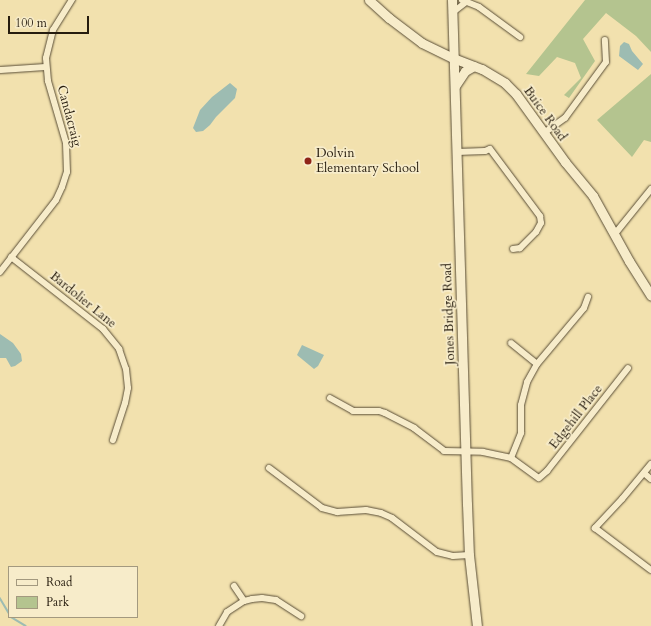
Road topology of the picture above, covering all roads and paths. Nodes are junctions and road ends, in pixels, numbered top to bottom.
1 (72, 0) edge
2 (369, 0) edge
3 (452, 0) edge
4 (464, 1) edge
5 (452, 13) junction
6 (520, 37) dead end
7 (604, 40) dead end
8 (454, 58) junction
9 (474, 66) junction
10 (46, 67) junction
11 (0, 70) edge
12 (454, 87) junction
13 (544, 134) junction
14 (456, 152) junction
15 (651, 189) edge
16 (614, 235) junction
17 (513, 249) dead end
18 (11, 257) junction
19 (0, 272) edge
20 (588, 296) dead end
21 (651, 296) edge
22 (511, 343) dead end
23 (537, 364) junction
24 (628, 368) dead end
25 (330, 398) dead end
26 (113, 440) dead end
27 (465, 452) junction
28 (511, 458) junction
29 (651, 464) edge
30 (269, 468) dead end
31 (644, 473) junction
32 (651, 479) edge
33 (469, 555) junction
34 (651, 570) edge
35 (234, 586) dead end
36 (244, 601) junction
37 (301, 616) dead end
38 (219, 626) edge
39 (477, 626) edge

1 - 10 street, Candacraig
2 - 8 main road, Buice Road
3 - 5 main road, Jones Bridge Road
4 - 5 street
4 - 6 street
5 - 8 main road, Jones Bridge Road
7 - 13 street
8 - 9 main road, Buice Road
8 - 12 main road, Jones Bridge Road
9 - 12 main road
9 - 13 main road, Buice Road
10 - 11 street
10 - 18 street, Candacraig
12 - 14 main road, Jones Bridge Road
13 - 16 main road, Buice Road
14 - 17 street
14 - 27 main road, Jones Bridge Road
15 - 16 street
16 - 21 main road, Buice Road
18 - 19 street, Candacraig
18 - 26 street, Bardolier Lane
20 - 23 street
22 - 23 street
23 - 28 street
24 - 28 street, Edgehill Place
25 - 27 street
27 - 28 street
27 - 33 main road, Jones Bridge Road
29 - 31 street
30 - 33 street
31 - 32 street
31 - 34 street
33 - 39 main road, Jones Bridge Road
35 - 36 street
36 - 37 street
36 - 38 street

